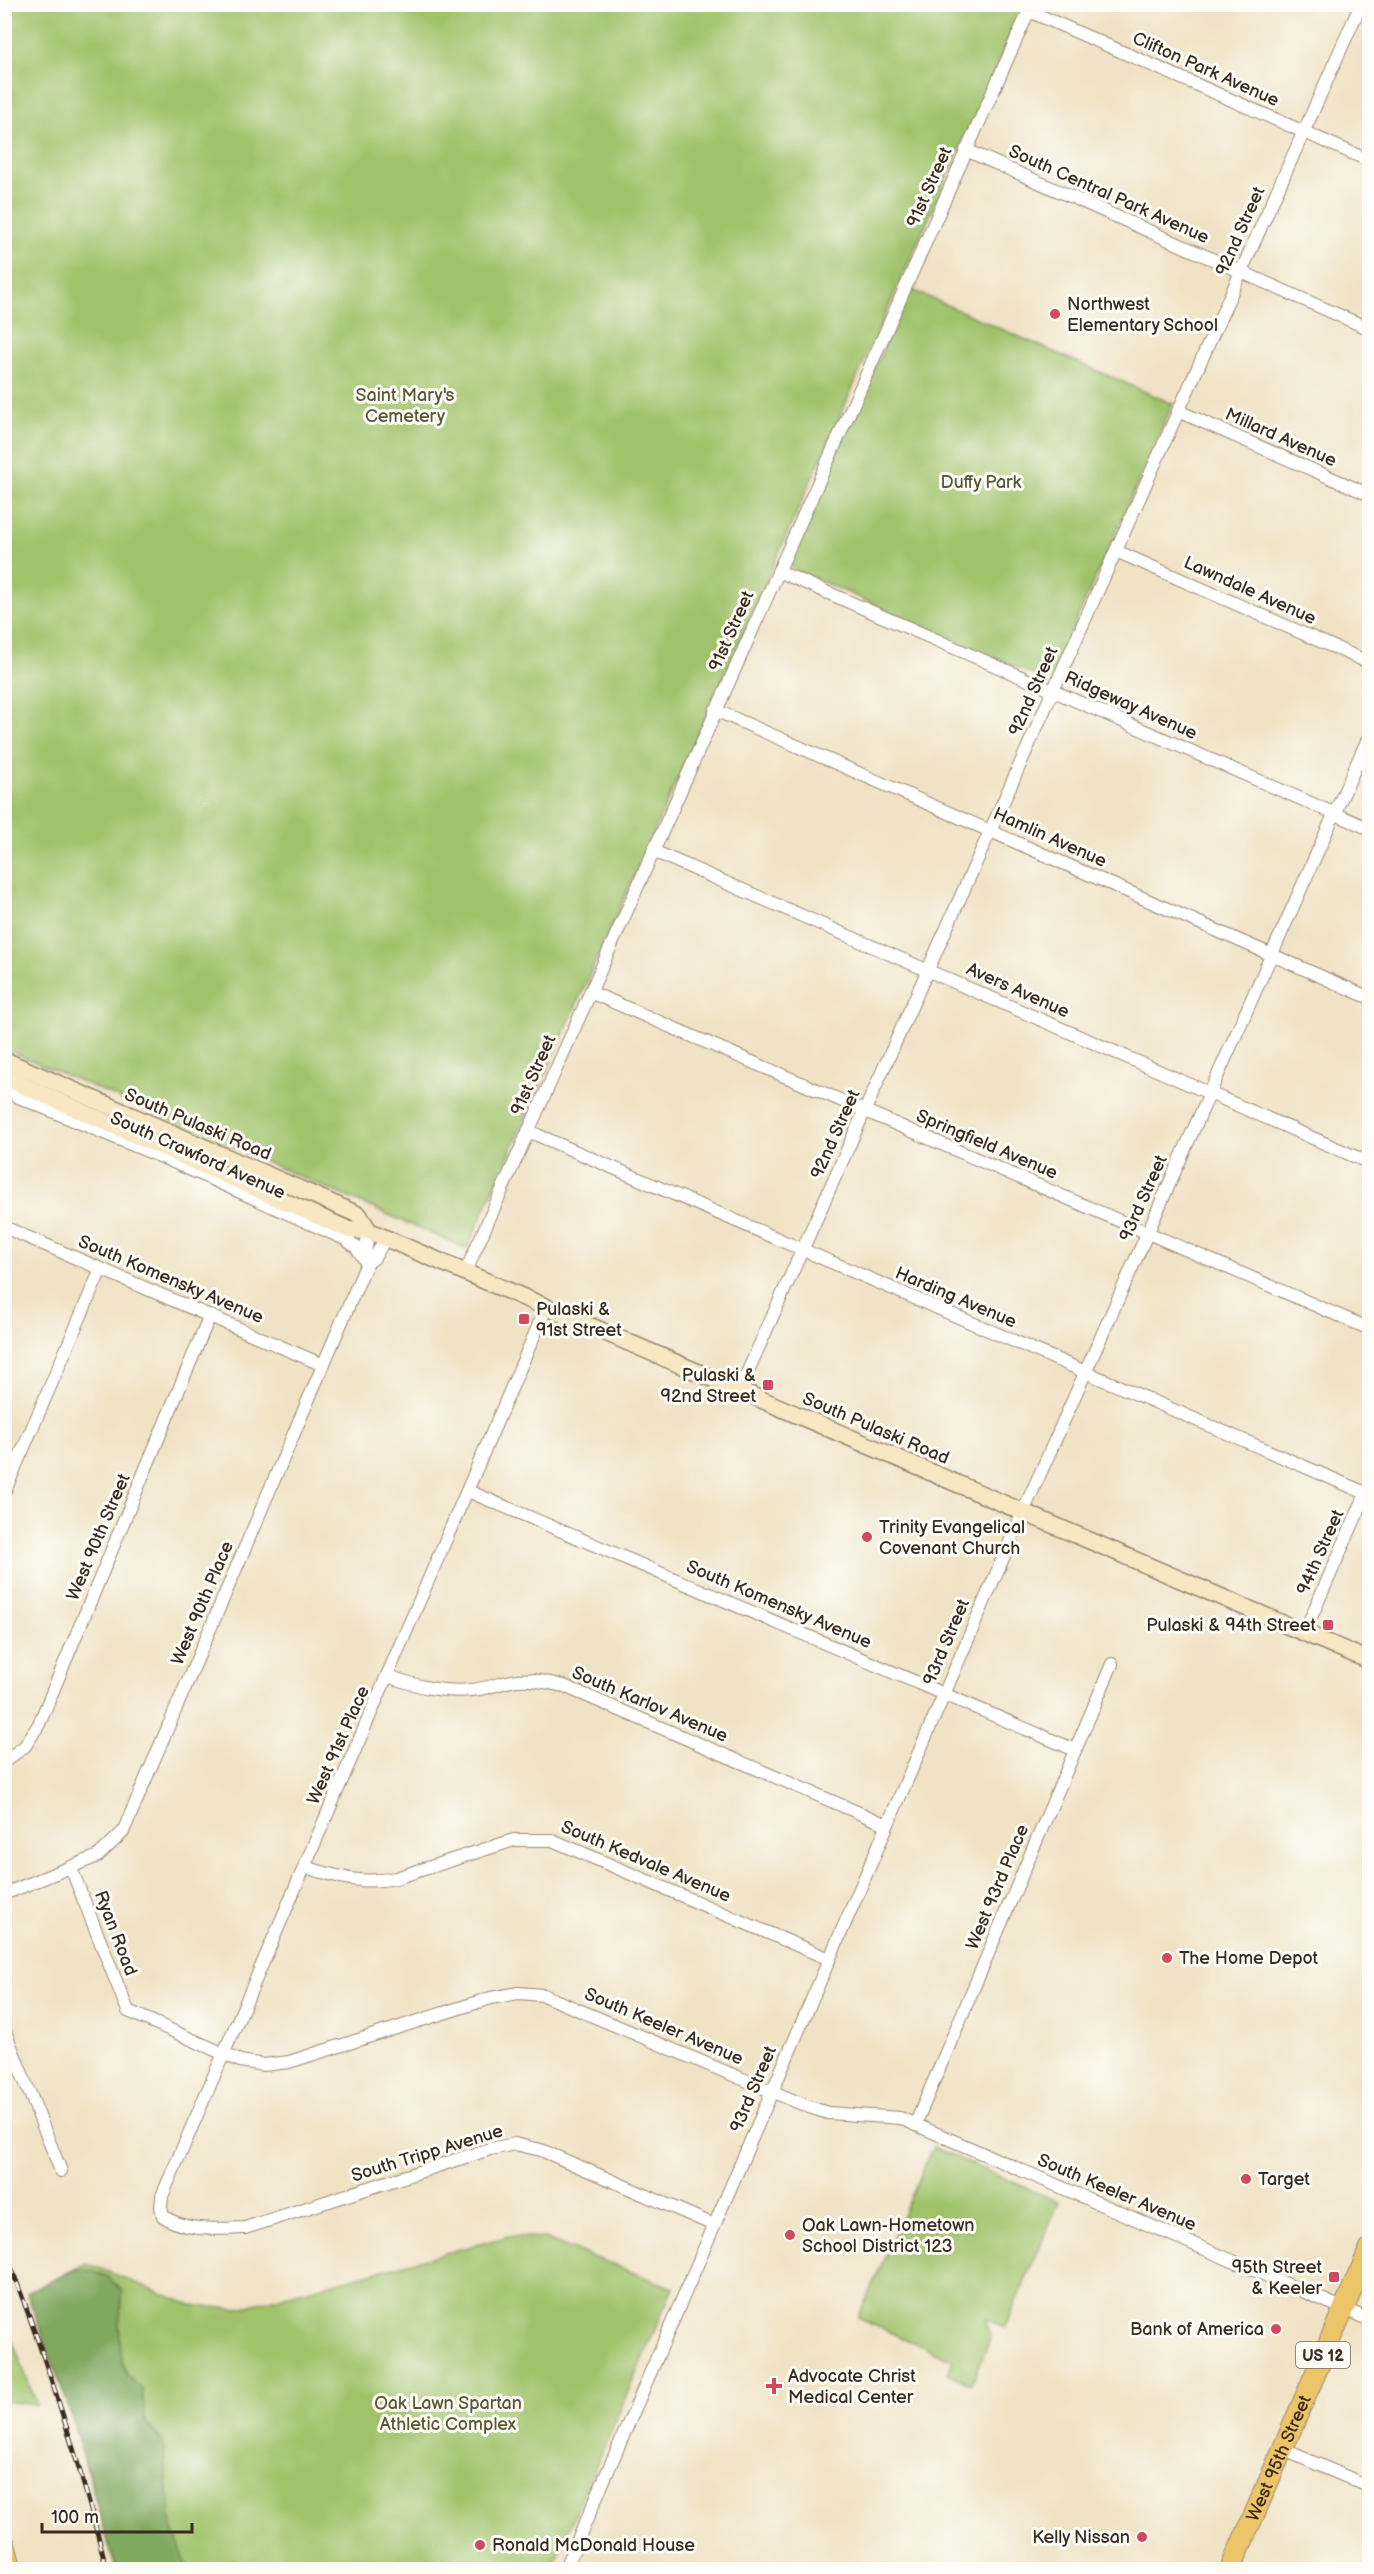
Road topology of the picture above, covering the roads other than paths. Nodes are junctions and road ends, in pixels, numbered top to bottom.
1 (1361, 4) edge
2 (1030, 8) edge
3 (1304, 132) junction
4 (966, 150) junction
5 (1370, 161) edge
6 (1241, 272) junction
7 (1370, 329) edge
8 (1178, 411) junction
9 (1370, 495) edge
10 (1116, 551) junction
11 (778, 571) junction
12 (1370, 663) edge
13 (1053, 691) junction
14 (716, 710) junction
15 (1370, 734) edge
16 (1334, 813) junction
17 (1370, 829) edge
18 (990, 831) junction
19 (652, 851) junction
20 (1271, 954) junction
21 (928, 970) junction
22 (590, 992) junction
23 (1370, 998) edge
24 (4, 1060) edge
25 (4, 1077) edge
26 (4, 1091) edge
27 (1209, 1093) junction
28 (865, 1111) junction
29 (528, 1131) junction
30 (1370, 1163) edge
31 (4, 1227) edge
32 (369, 1231) junction
33 (1147, 1233) junction
34 (386, 1238) junction
35 (802, 1250) junction
36 (367, 1263) junction
37 (101, 1269) junction
38 (465, 1273) junction
39 (546, 1308) junction
40 (210, 1315) junction
41 (1370, 1329) edge
42 (323, 1365) junction
43 (1085, 1372) junction
44 (739, 1392) junction
45 (468, 1491) junction
46 (1368, 1491) edge
47 (4, 1493) edge
48 (1023, 1512) junction
49 (1304, 1633) junction
50 (1370, 1661) edge
51 (1112, 1664) dead end
52 (388, 1676) junction
53 (944, 1694) junction
54 (1075, 1750) junction
55 (4, 1762) edge
56 (887, 1825) junction
57 (305, 1867) junction
58 (71, 1868) junction
59 (4, 1894) edge
60 (829, 1959) junction
61 (128, 2011) joint
62 (4, 2029) edge
63 (224, 2053) junction
64 (772, 2091) junction
65 (915, 2124) junction
66 (61, 2170) dead end
67 (162, 2196) joint
68 (714, 2224) junction
69 (1370, 2248) edge
70 (1343, 2309) junction
71 (1370, 2320) edge
72 (1282, 2449) junction
73 (1370, 2487) edge
74 (4, 2542) edge
75 (12, 2570) edge
76 (565, 2570) edge
77 (1230, 2570) edge

1 - 3 street, 92nd Street
2 - 3 street, Clifton Park Avenue
2 - 4 street, 91st Street
3 - 5 street, Clifton Park Avenue
3 - 6 street, 92nd Street
4 - 6 street, South Central Park Avenue
4 - 11 street, 91st Street
6 - 7 street, South Central Park Avenue
6 - 8 street, 92nd Street
8 - 9 street, Millard Avenue
8 - 10 street, 92nd Street
10 - 12 street, Lawndale Avenue
10 - 13 street, 92nd Street
11 - 13 street, Ridgeway Avenue
11 - 14 street, 91st Street
13 - 16 street, Ridgeway Avenue
13 - 18 street, 92nd Street
14 - 18 street, Hamlin Avenue
14 - 19 street, 91st Street
15 - 16 street, 93rd Street
16 - 17 street, Ridgeway Avenue
16 - 20 street, 93rd Street
18 - 20 street, Hamlin Avenue
18 - 21 street, 92nd Street
19 - 21 street, Avers Avenue
19 - 22 street, 91st Street
20 - 23 street, Hamlin Avenue
20 - 27 street, 93rd Street
21 - 27 street, Avers Avenue
21 - 28 street, 92nd Street
22 - 28 street, Springfield Avenue
22 - 29 street, 91st Street
24 - 32 main road, South Pulaski Road
25 - 32 main road, South Pulaski Road
26 - 36 street, South Crawford Avenue
27 - 30 street, Avers Avenue
27 - 33 street, 93rd Street
28 - 33 street, Springfield Avenue
28 - 35 street, 92nd Street
29 - 35 street, Harding Avenue
29 - 38 street, 91st Street
31 - 37 street, South Komensky Avenue
32 - 34 main road, South Pulaski Road
32 - 36 street, West 90th Place
33 - 41 street, Springfield Avenue
33 - 43 street, 93rd Street
34 - 36 street, West 90th Place
34 - 38 main road, South Pulaski Road
35 - 43 street, Harding Avenue
35 - 44 street, 92nd Street
36 - 42 street, West 90th Place
37 - 40 street, South Komensky Avenue
37 - 47 street
38 - 39 main road, South Pulaski Road
39 - 44 main road, South Pulaski Road
39 - 45 street, West 91st Place
40 - 42 street, South Komensky Avenue
40 - 55 street, West 90th Street
42 - 58 street, West 90th Place
43 - 46 street, Harding Avenue
43 - 48 street, 93rd Street
44 - 48 main road, South Pulaski Road
45 - 52 street, West 91st Place
45 - 53 street, South Komensky Avenue
46 - 49 street, 94th Street
48 - 49 main road, South Pulaski Road
48 - 53 street, 93rd Street
49 - 50 main road, South Pulaski Road
51 - 54 street, West 93rd Place
52 - 56 street, South Karlov Avenue
52 - 57 street, West 91st Place
53 - 54 street, South Komensky Avenue
53 - 56 street, 93rd Street
54 - 65 street, West 93rd Place
56 - 60 street, 93rd Street
57 - 60 street, South Kedvale Avenue
57 - 63 street, West 91st Place
58 - 59 street, West 90th Place
58 - 61 street, Ryan Road
60 - 64 street, 93rd Street
61 - 63 street, South Keeler Avenue
62 - 66 street
63 - 64 street, South Keeler Avenue
63 - 67 street, West 91st Place
64 - 65 street, South Keeler Avenue
64 - 68 street, 93rd Street
65 - 70 street, South Keeler Avenue
67 - 68 street, South Tripp Avenue
68 - 76 street, 93rd Street
69 - 70 main road, West 95th Street / US 12
70 - 71 street, South Keeler Avenue
70 - 72 main road, West 95th Street / US 12
72 - 73 street
72 - 77 main road, West 95th Street / US 12
74 - 75 main road

